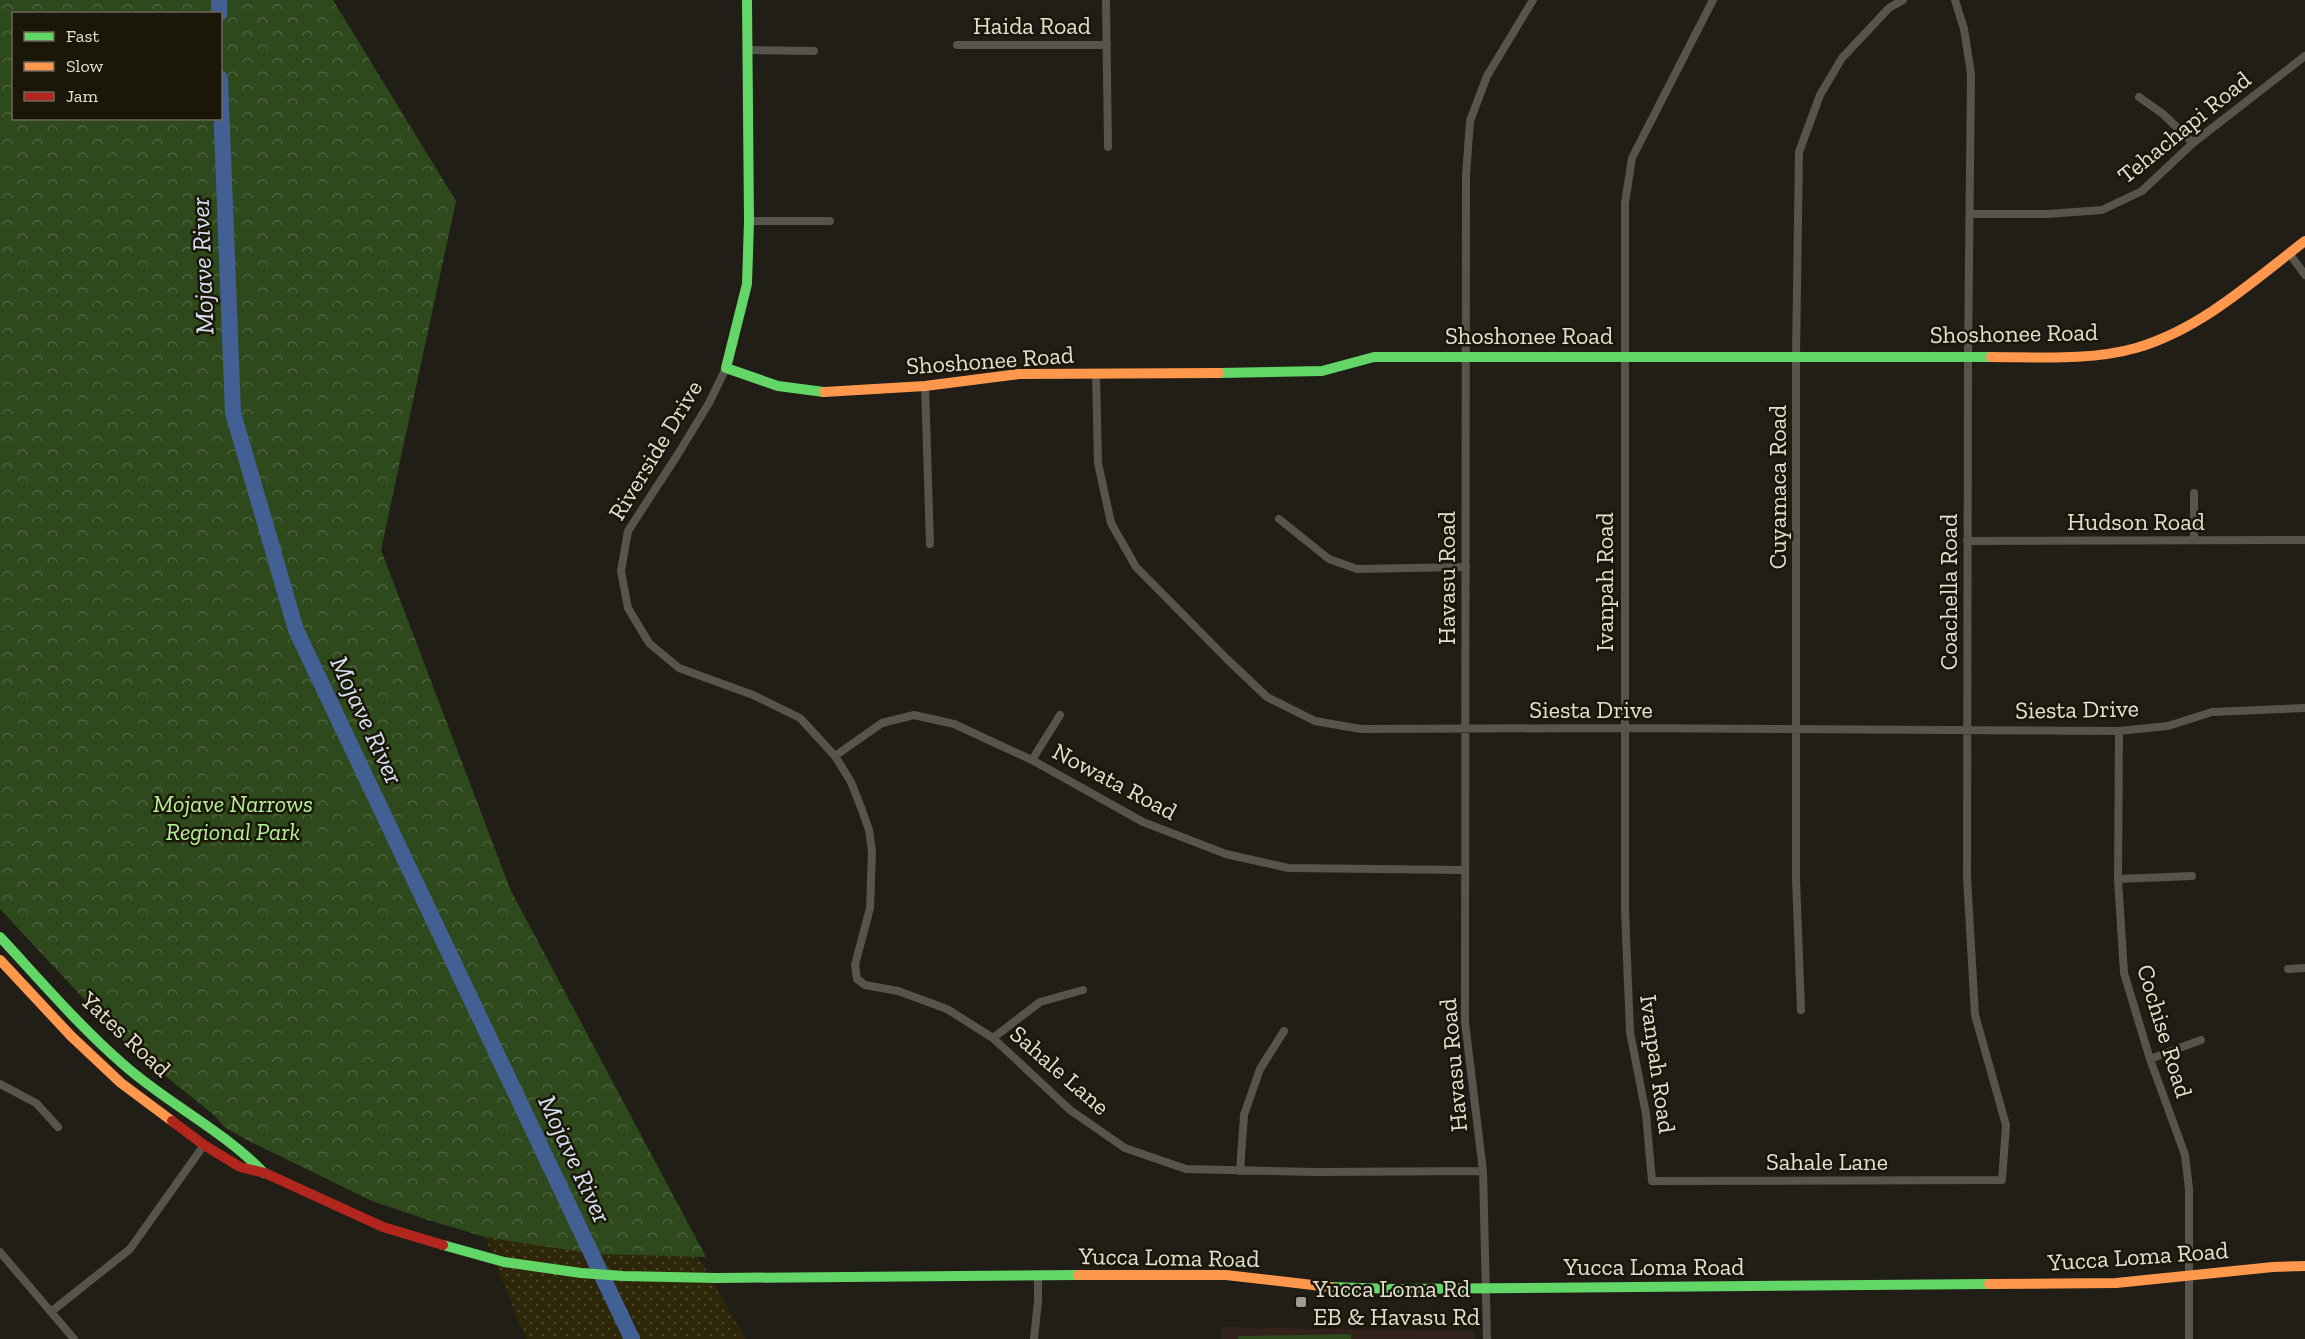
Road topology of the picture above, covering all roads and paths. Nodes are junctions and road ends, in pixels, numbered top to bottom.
1 (747, 0) edge
2 (1106, 0) edge
3 (1533, 0) edge
4 (1713, 0) edge
5 (1903, 0) edge
6 (1954, 0) edge
7 (957, 45) dead end
8 (1107, 45) junction
9 (747, 50) junction
10 (814, 51) dead end
11 (2305, 56) edge
12 (2139, 97) dead end
13 (2193, 144) junction
14 (1108, 147) dead end
15 (1971, 214) junction
16 (749, 221) junction
17 (830, 221) dead end
18 (2305, 241) edge
19 (2289, 253) junction
20 (2305, 275) edge
21 (1466, 356) junction
22 (1623, 356) junction
23 (1796, 356) junction
24 (1968, 357) junction
25 (726, 368) junction
26 (1096, 374) junction
27 (924, 386) junction
28 (2194, 493) dead end
29 (1279, 519) dead end
30 (2194, 540) junction
31 (2305, 540) edge
32 (1967, 541) junction
33 (930, 544) dead end
34 (1466, 567) junction
35 (2305, 708) edge
36 (1060, 715) dead end
37 (1624, 728) junction
38 (1466, 729) junction
39 (1968, 729) junction
40 (1797, 730) junction
41 (2119, 731) junction
42 (835, 756) junction
43 (1032, 760) junction
44 (1464, 870) junction
45 (2192, 876) dead end
46 (2118, 879) junction
47 (0, 937) edge
48 (0, 960) edge
49 (2305, 968) edge
50 (2288, 969) dead end
51 (857, 979) joint
52 (1083, 990) dead end
53 (1801, 1010) dead end
54 (1284, 1031) dead end
55 (993, 1038) junction
56 (2201, 1040) dead end
57 (2150, 1059) junction
58 (0, 1084) edge
59 (58, 1127) dead end
60 (204, 1145) junction
61 (235, 1147) joint
62 (215, 1152) joint
63 (1240, 1171) junction
64 (1483, 1171) junction
65 (265, 1173) junction
66 (2002, 1180) joint
67 (1652, 1181) joint
68 (0, 1252) edge
69 (2305, 1266) edge
70 (2189, 1275) junction
71 (1038, 1276) junction
72 (1487, 1288) junction
73 (52, 1311) junction
74 (74, 1339) edge
75 (1034, 1339) edge
76 (1487, 1339) edge
77 (2189, 1339) edge

1 - 9 main road, Riverside Drive
2 - 8 street, Haida Road
3 - 21 street, Havasu Road
4 - 22 street, Ivanpah Road
5 - 23 street, Cuyamaca Road
6 - 15 street, Coachella Road
7 - 8 street, Haida Road
8 - 14 street, Haida Road
9 - 10 street
9 - 16 main road, Riverside Drive
11 - 13 street, Tehachapi Road
12 - 13 street
13 - 15 street, Tehachapi Road
15 - 24 street, Coachella Road
16 - 17 street
16 - 25 main road, Riverside Drive
18 - 19 main road, Shoshonee Road
19 - 20 street
19 - 24 main road, Shoshonee Road
21 - 22 main road, Shoshonee Road
21 - 26 main road, Shoshonee Road
21 - 34 street, Havasu Road
22 - 23 main road, Shoshonee Road
22 - 37 street, Ivanpah Road
23 - 24 main road, Shoshonee Road
23 - 40 street, Cuyamaca Road
24 - 32 street, Coachella Road
25 - 27 main road, Shoshonee Road
25 - 42 street, Riverside Drive
26 - 27 main road, Shoshonee Road
26 - 38 street, Siesta Drive
27 - 33 street
28 - 30 street
29 - 34 street
30 - 31 street, Hudson Road
30 - 32 street, Hudson Road
32 - 39 street, Coachella Road
34 - 38 street, Havasu Road
35 - 41 street, Siesta Drive
36 - 43 street
37 - 38 street, Siesta Drive
37 - 40 street, Siesta Drive
37 - 67 street, Ivanpah Road
38 - 44 street, Havasu Road
39 - 40 street, Siesta Drive
39 - 41 street, Siesta Drive
39 - 66 street, Coachella Road
40 - 53 street, Cuyamaca Road
41 - 46 street, Cochise Road
42 - 43 street, Nowata Road
42 - 51 street, Riverside Drive
43 - 44 street, Nowata Road
44 - 64 street, Havasu Road
45 - 46 street
46 - 57 street, Cochise Road
47 - 61 main road, Yates Road
48 - 60 main road, Yates Road
49 - 50 street
51 - 55 street, Sahale Lane
52 - 55 street
54 - 63 street
55 - 63 street, Sahale Lane
56 - 57 street
57 - 70 street, Cochise Road
58 - 59 street
60 - 62 main road, Yates Road
60 - 73 street
61 - 65 main road, Yucca Loma Road
62 - 65 main road, Yucca Loma Road
63 - 64 street, Sahale Lane
64 - 72 street, Havasu Road
65 - 71 main road, Yucca Loma Road
66 - 67 street, Sahale Lane
68 - 73 street
69 - 70 main road, Yucca Loma Road
70 - 72 main road, Yucca Loma Road
70 - 77 street, Cochise Road
71 - 72 main road, Yucca Loma Road
71 - 75 street
72 - 76 street, Havasu Road
73 - 74 street

